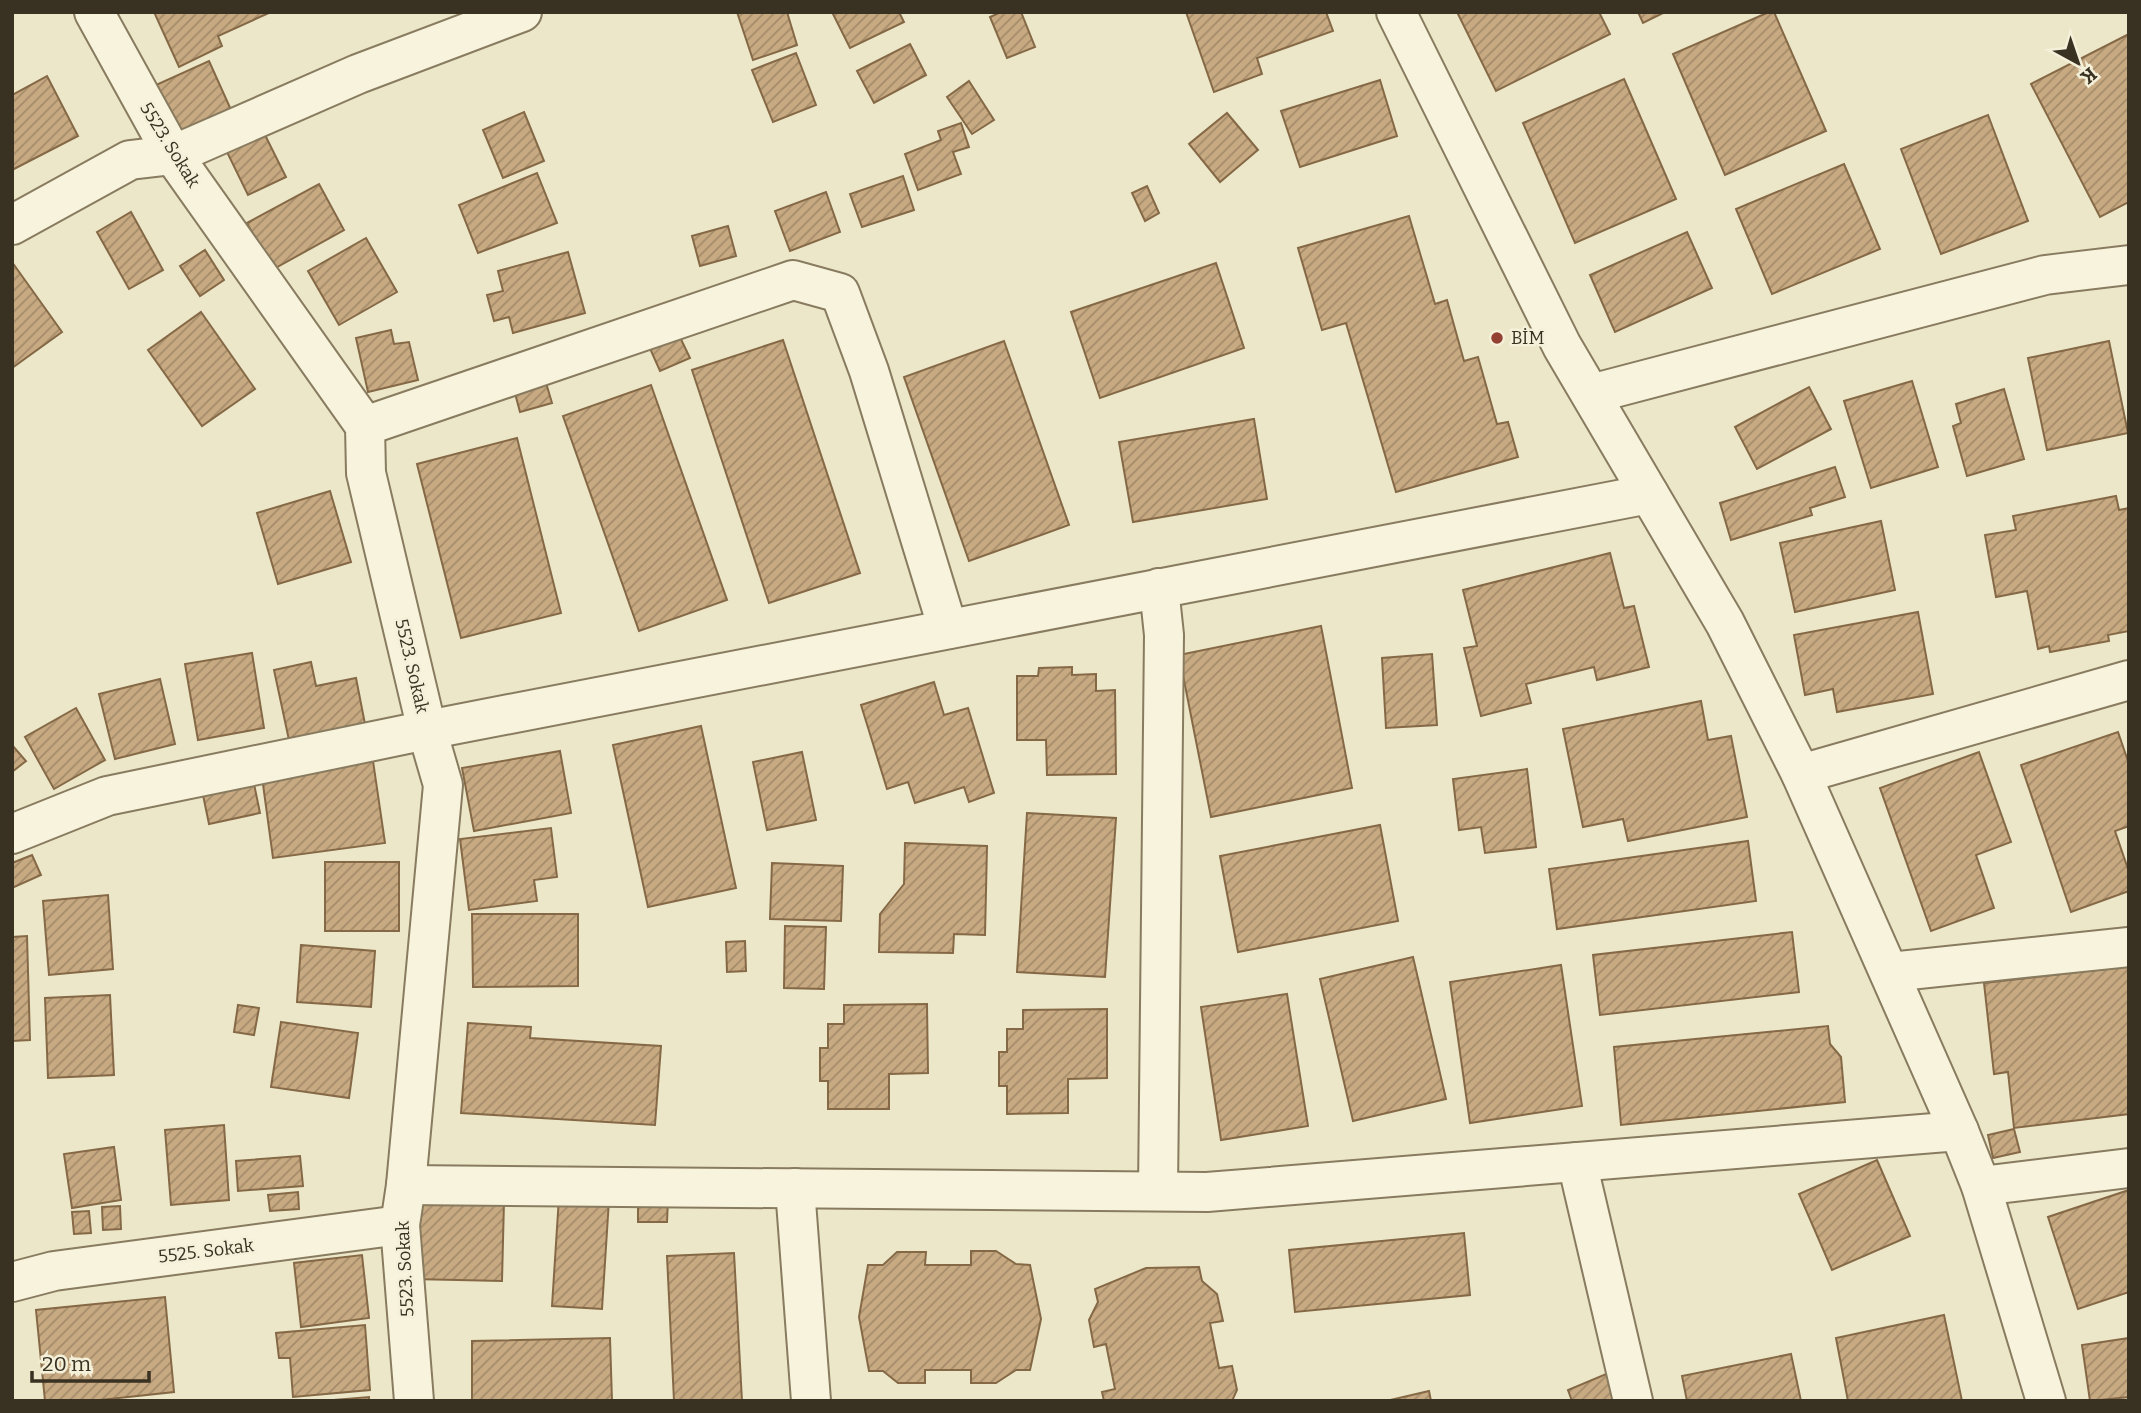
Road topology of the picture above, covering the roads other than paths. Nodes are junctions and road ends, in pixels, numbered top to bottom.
1 (94, 12) edge
2 (522, 12) edge
3 (1396, 12) edge
4 (173, 155) junction
5 (12, 225) edge
6 (2129, 265) edge
7 (1591, 394) junction
8 (365, 426) junction
9 (1649, 494) junction
10 (1159, 589) junction
11 (948, 629) junction
12 (2129, 680) edge
13 (427, 730) junction
14 (1801, 774) junction
15 (12, 834) edge
16 (2129, 947) edge
17 (1890, 972) junction
18 (1959, 1131) junction
19 (1577, 1162) junction
20 (2129, 1168) edge
21 (406, 1185) junction
22 (1981, 1186) junction
23 (795, 1188) junction
24 (1157, 1191) junction
25 (400, 1226) junction
26 (12, 1282) edge
27 (414, 1401) edge
28 (811, 1401) edge
29 (1633, 1401) edge
30 (2046, 1401) edge

1 - 4 street, 5523. Sokak
2 - 4 street
3 - 7 street
4 - 5 street
4 - 8 street, 5523. Sokak
6 - 7 street
7 - 9 street
8 - 11 street
8 - 13 street, 5523. Sokak
9 - 10 street
9 - 14 street
10 - 11 street
10 - 24 street
11 - 13 street
12 - 14 street
13 - 15 street
13 - 21 street, 5523. Sokak
14 - 17 street
16 - 17 street
17 - 18 street
18 - 19 street
18 - 22 street
19 - 24 street
19 - 29 street
20 - 22 street
21 - 23 street
21 - 25 street, 5523. Sokak
22 - 30 street
23 - 24 street
23 - 28 street
25 - 26 street, 5525. Sokak
25 - 27 street, 5523. Sokak

